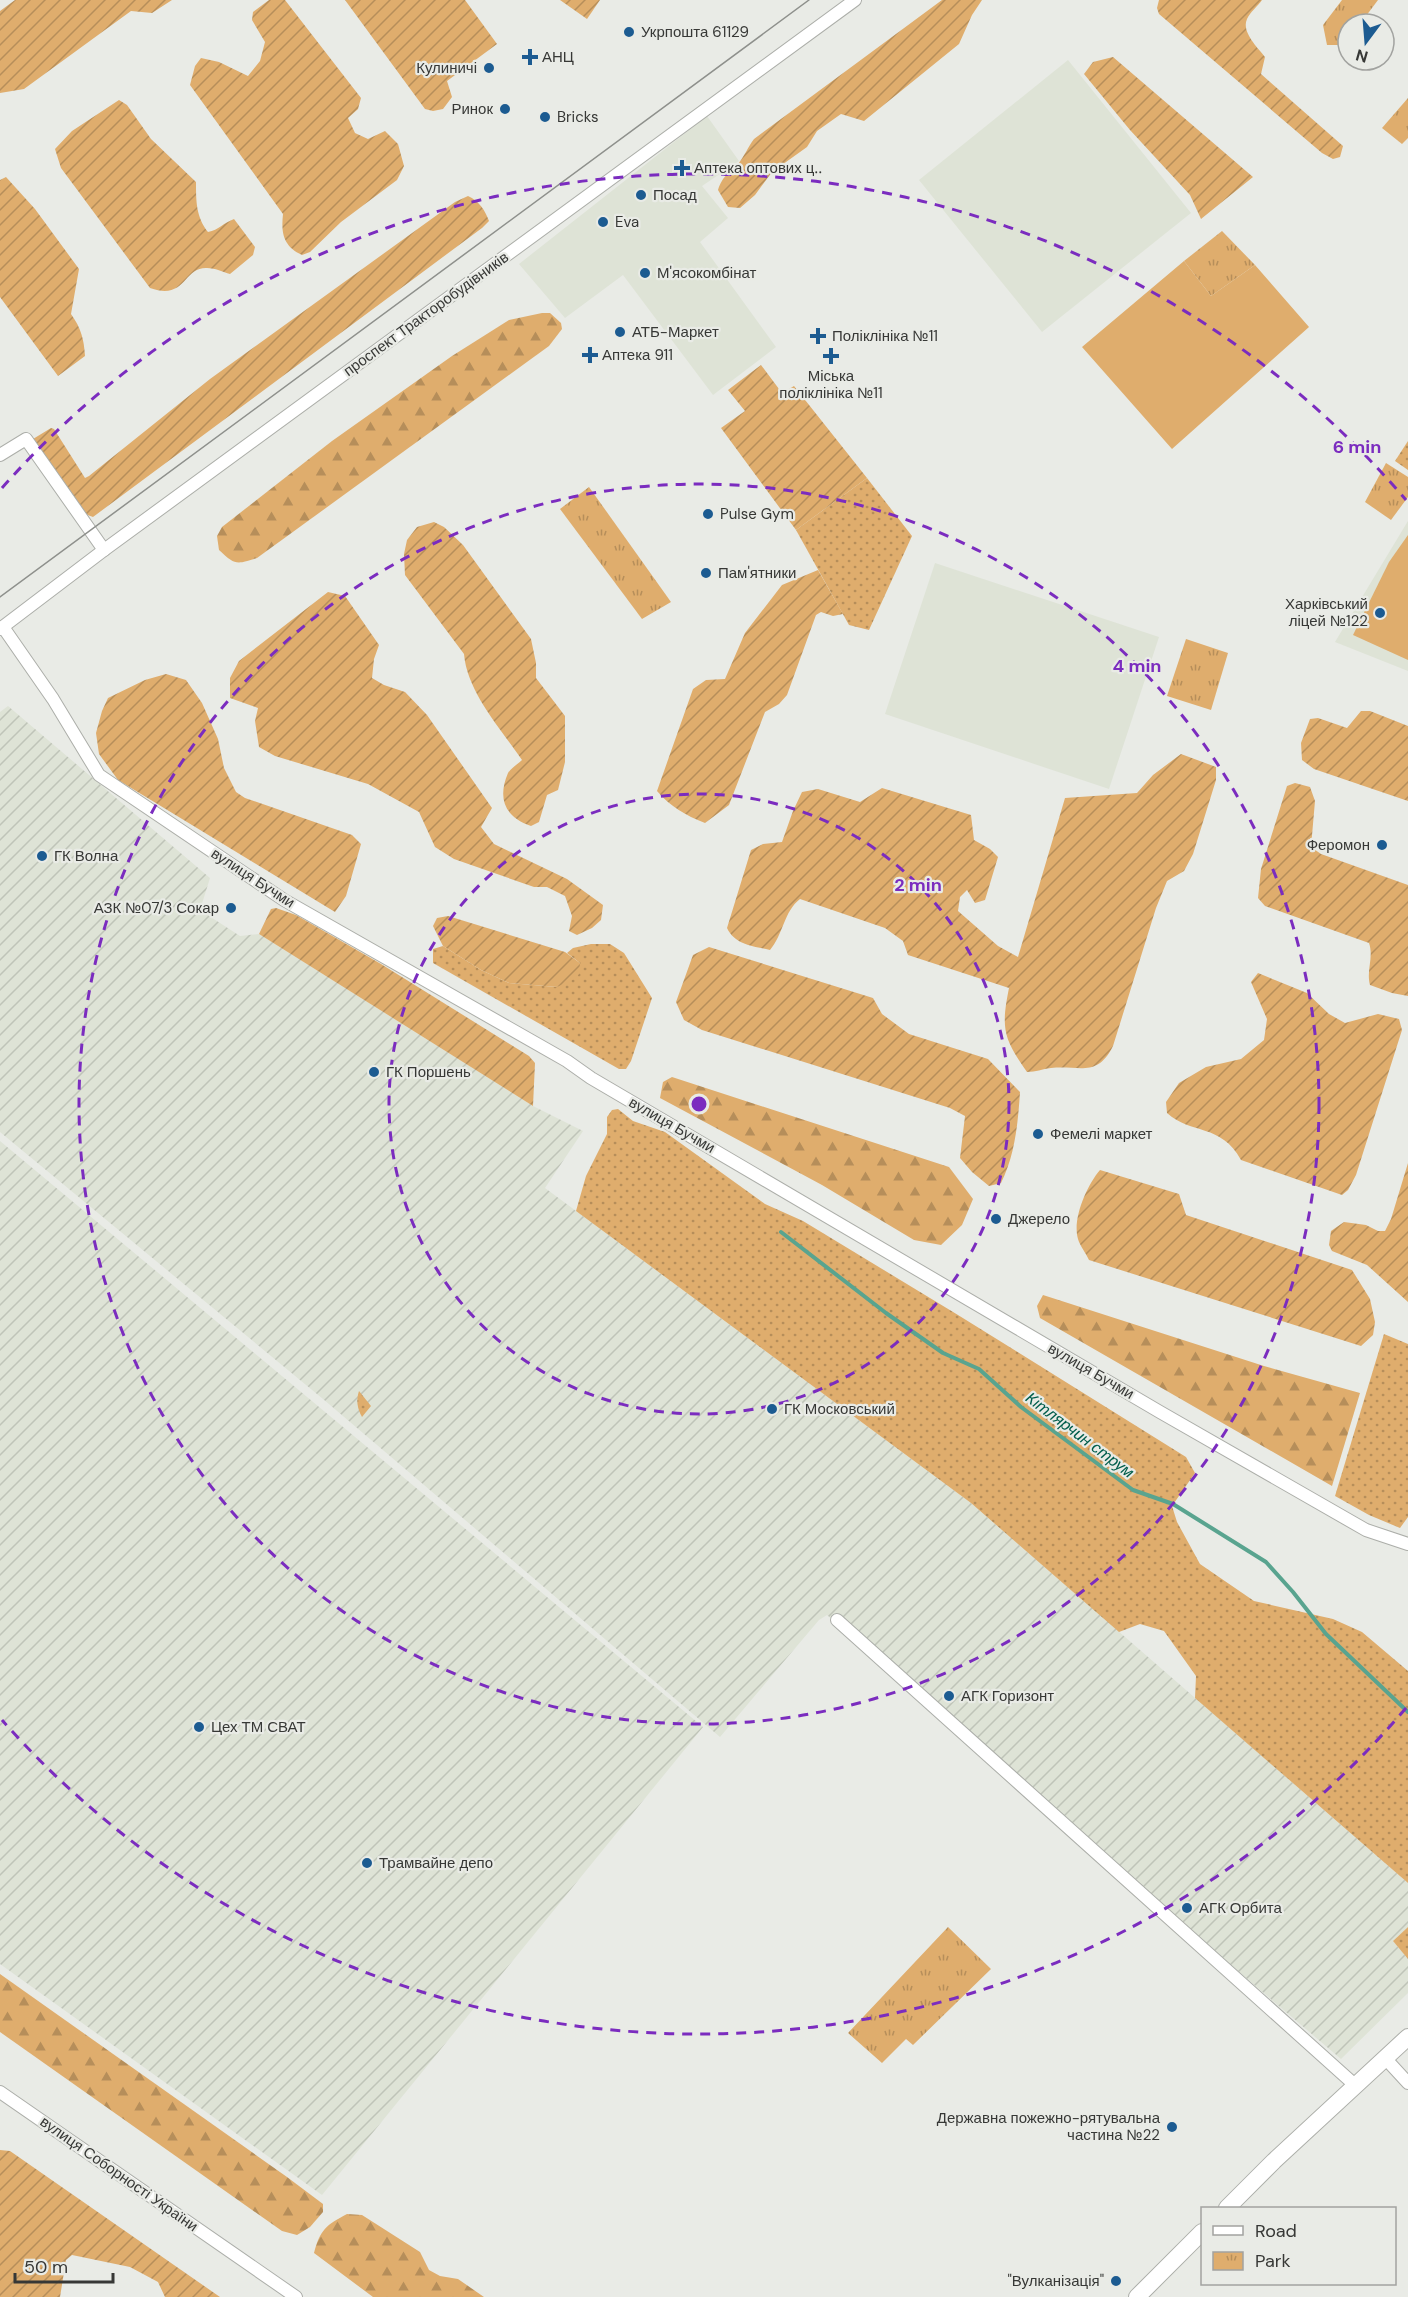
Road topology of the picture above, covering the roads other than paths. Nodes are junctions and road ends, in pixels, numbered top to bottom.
1 (855, 0) edge
2 (0, 455) edge
3 (104, 550) junction
4 (2, 628) edge
5 (1408, 1545) edge
6 (837, 1620) dead end
7 (1408, 2037) edge
8 (1385, 2058) junction
9 (1408, 2083) edge
10 (1356, 2086) junction
11 (0, 2092) edge
12 (1228, 2207) edge
13 (1201, 2234) edge
14 (296, 2297) edge
15 (1137, 2297) edge

1 - 3 street, проспект Тракторобудівників
2 - 3 street
3 - 4 street, проспект Тракторобудівників
4 - 5 street, вулиця Бучми
6 - 10 street
7 - 8 main road
8 - 9 street
8 - 10 main road
10 - 12 main road
11 - 14 street, вулиця Соборності України
13 - 15 main road

